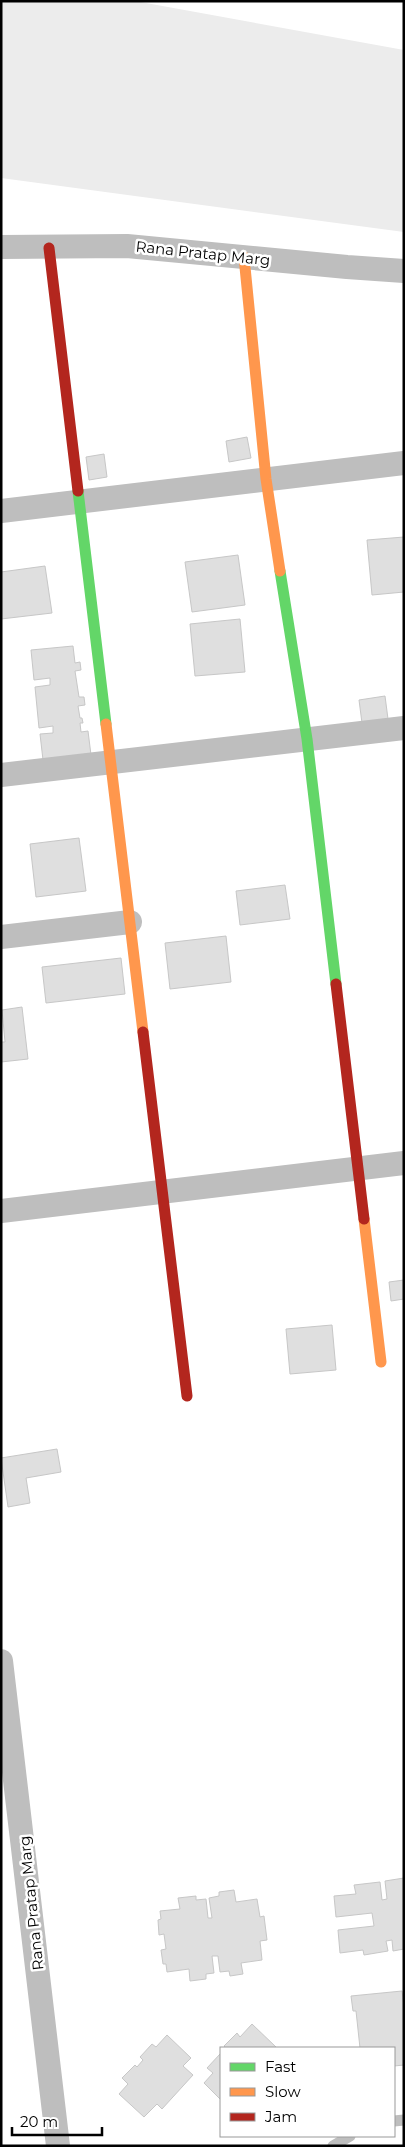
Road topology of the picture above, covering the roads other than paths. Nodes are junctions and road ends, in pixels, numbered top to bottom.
1 (1, 247) edge
2 (50, 248) junction
3 (244, 257) junction
4 (404, 271) edge
5 (404, 463) edge
6 (266, 479) junction
7 (80, 502) junction
8 (1, 511) edge
9 (404, 728) edge
10 (307, 739) junction
11 (111, 762) junction
12 (1, 775) edge
13 (130, 922) junction
14 (1, 937) edge
15 (404, 1163) edge
16 (358, 1169) junction
17 (163, 1192) junction
18 (1, 1211) edge
19 (381, 1362) dead end
20 (187, 1396) dead end
21 (1, 1660) edge
22 (348, 2137) edge
23 (58, 2146) edge
24 (332, 2146) edge

1 - 2 street, Rana Pratap Marg
2 - 3 street, Rana Pratap Marg
2 - 7 street
3 - 4 street, Rana Pratap Marg
3 - 6 street
5 - 6 street
6 - 7 street
6 - 10 street
7 - 8 street
7 - 11 street
9 - 10 street
10 - 11 street
10 - 16 street
11 - 12 street
11 - 13 street
13 - 14 street
13 - 17 street
15 - 16 street
16 - 17 street
16 - 19 street
17 - 18 street
17 - 20 street
21 - 23 street, Rana Pratap Marg
22 - 24 lane

